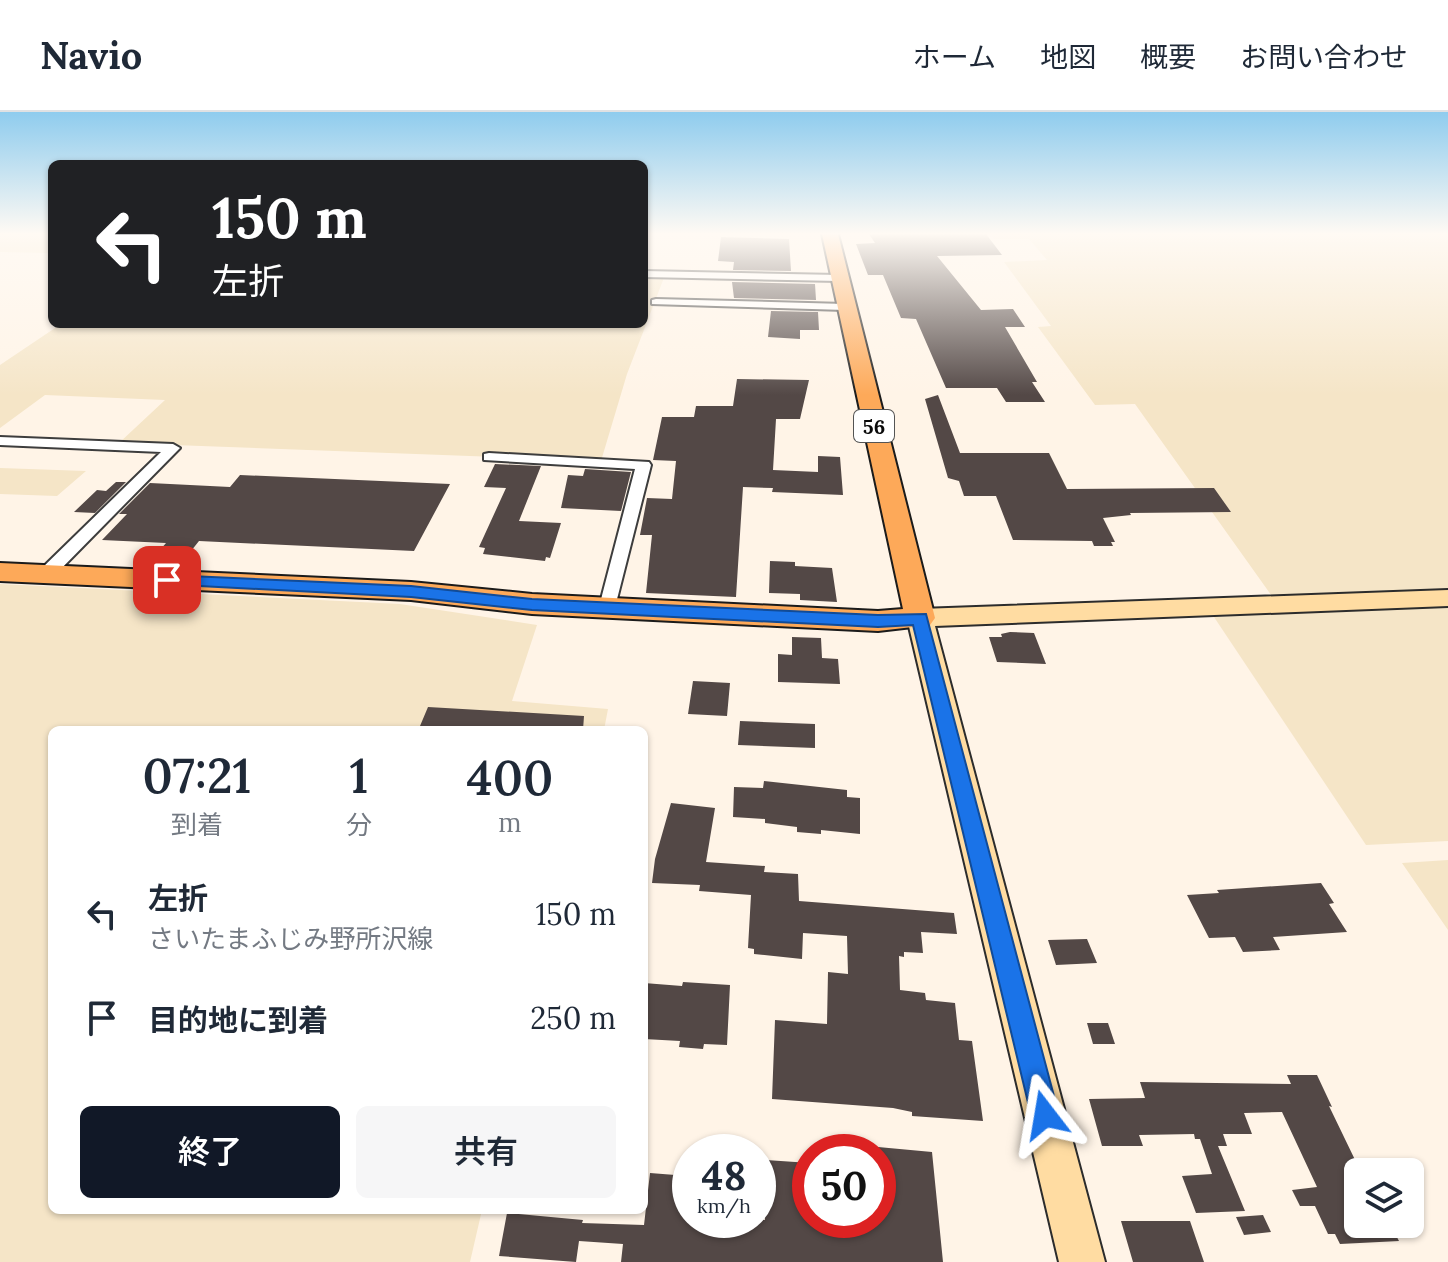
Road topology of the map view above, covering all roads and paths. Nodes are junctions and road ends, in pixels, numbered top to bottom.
1 (841, 288) edge
2 (656, 302) dead end
3 (845, 307) junction
4 (0, 441) edge
5 (489, 457) dead end
6 (0, 572) edge
7 (46, 574) junction
8 (1448, 598) edge
9 (608, 607) junction
10 (920, 618) junction
11 (1082, 1262) edge

1 - 3 main road, 56
2 - 3 street
3 - 10 main road, 56
4 - 7 street
5 - 9 street
6 - 7 main road
7 - 9 main road
8 - 10 street
9 - 10 main road
10 - 11 street

